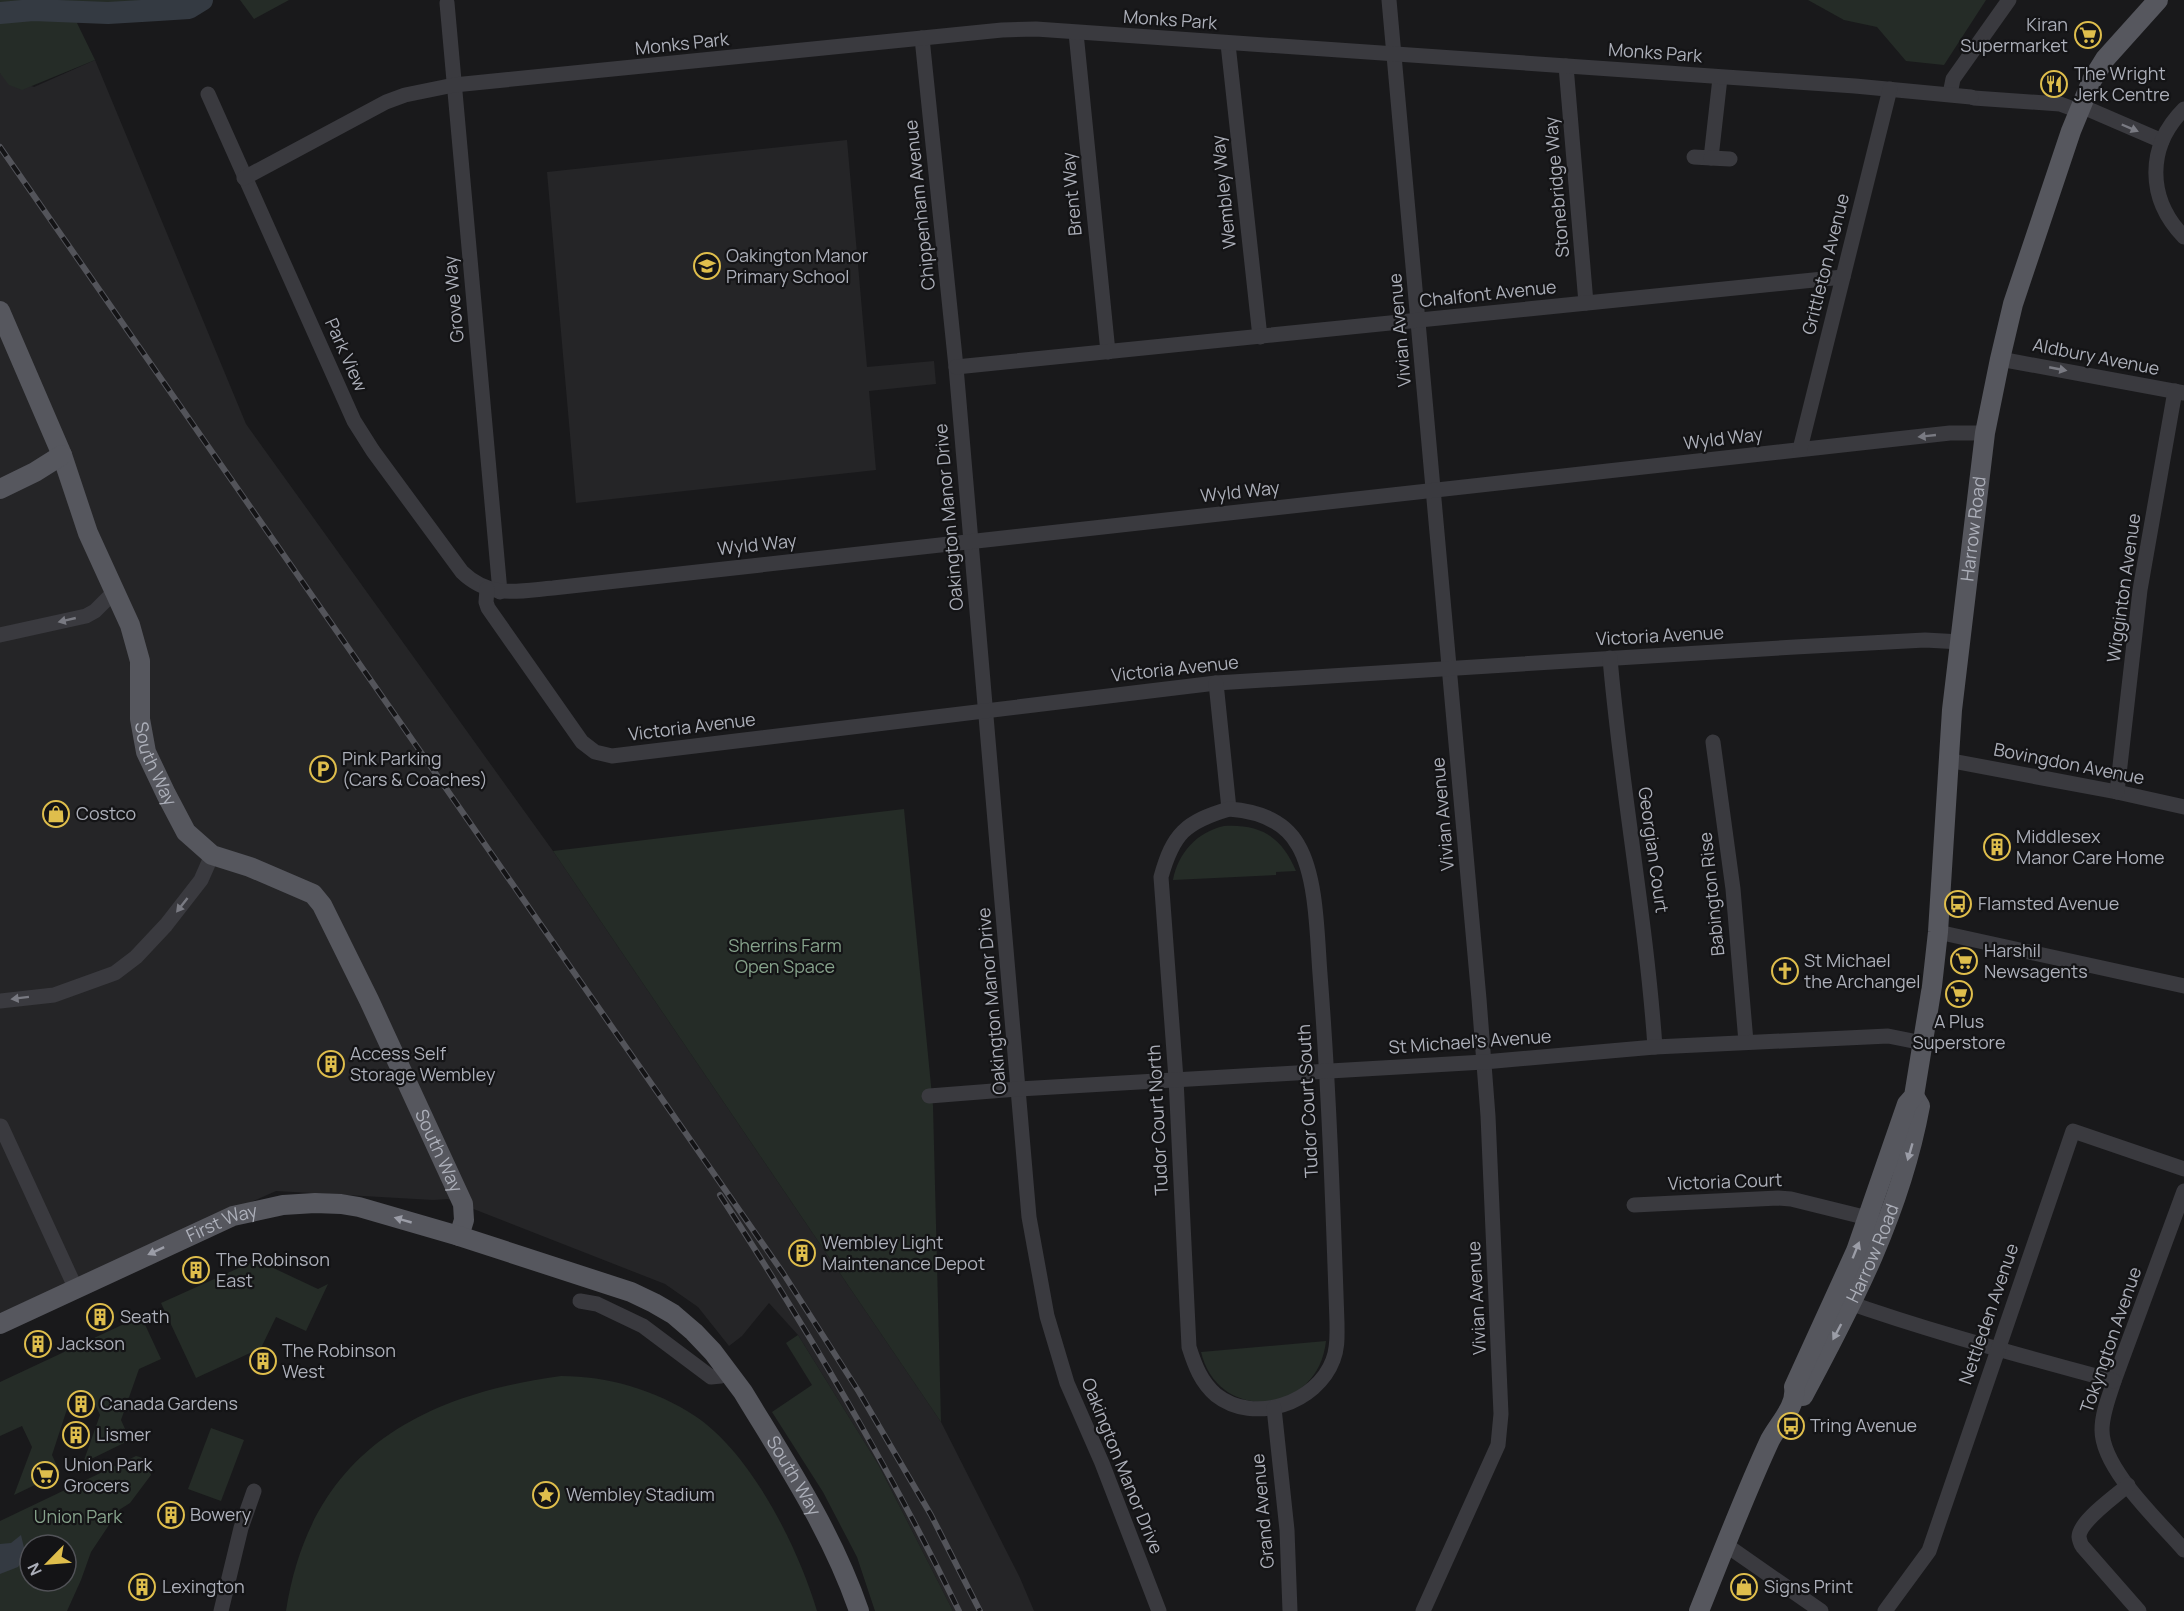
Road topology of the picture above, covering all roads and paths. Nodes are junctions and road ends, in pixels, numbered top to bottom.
1 (1389, 0) edge
2 (2009, 0) edge
3 (2158, 0) edge
4 (447, 3) dead end
5 (1076, 33) junction
6 (922, 38) junction
7 (1228, 44) junction
8 (1395, 55) junction
9 (1566, 66) junction
10 (1720, 78) junction
11 (454, 85) junction
12 (1890, 89) junction
13 (208, 94) dead end
14 (1950, 94) junction
15 (2080, 108) junction
16 (2184, 109) edge
17 (2162, 141) junction
18 (1694, 157) dead end
19 (1711, 158) junction
20 (1730, 159) dead end
21 (244, 178) junction
22 (2184, 237) edge
23 (1844, 277) junction
24 (1586, 303) junction
25 (0, 311) edge
26 (1418, 320) junction
27 (1260, 337) junction
28 (1107, 352) junction
29 (2000, 358) junction
30 (956, 367) junction
31 (2180, 392) edge
32 (1985, 434) junction
33 (1800, 449) junction
34 (64, 459) junction
35 (0, 489) edge
36 (1432, 491) junction
37 (971, 541) junction
38 (115, 591) junction
39 (494, 591) junction
40 (0, 635) edge
41 (1961, 642) junction
42 (1610, 658) junction
43 (1449, 668) junction
44 (1216, 683) junction
45 (986, 711) junction
46 (1713, 742) dead end
47 (1947, 760) junction
48 (2117, 792) junction
49 (2184, 807) edge
50 (1229, 809) junction
51 (212, 855) junction
52 (1938, 932) junction
53 (2184, 986) edge
54 (0, 1001) edge
55 (1746, 1042) junction
56 (1923, 1043) junction
57 (1655, 1047) junction
58 (1484, 1062) junction
59 (1325, 1071) junction
60 (1176, 1079) junction
61 (1019, 1089) junction
62 (929, 1096) dead end
63 (1, 1126) edge
64 (2184, 1169) edge
65 (2184, 1191) edge
66 (1634, 1205) dead end
67 (1878, 1220) junction
68 (459, 1236) junction
69 (76, 1289) junction
70 (580, 1301) dead end
71 (1844, 1301) junction
72 (0, 1324) edge
73 (1998, 1349) junction
74 (728, 1371) junction
75 (2114, 1381) junction
76 (1274, 1408) junction
77 (2127, 1485) junction
78 (254, 1491) dead end
79 (1726, 1545) junction
80 (2184, 1550) edge
81 (221, 1611) edge
82 (859, 1611) edge
83 (1160, 1611) edge
84 (1290, 1611) edge
85 (1423, 1611) edge
86 (1699, 1611) edge
87 (1821, 1611) edge
88 (1885, 1611) edge
89 (2139, 1611) edge

1 - 8 street, Vivian Avenue
2 - 14 street
3 - 15 main road, Harrow Road
4 - 11 street, Grove Way
5 - 6 street, Monks Park
5 - 7 street, Monks Park
5 - 28 street, Brent Way
6 - 11 street, Monks Park
6 - 30 street, Chippenham Avenue
7 - 8 street, Monks Park
7 - 27 street, Wembley Way
8 - 9 street, Monks Park
8 - 26 street, Vivian Avenue
9 - 10 street, Monks Park
9 - 24 street, Stonebridge Way
10 - 12 street, Monks Park
10 - 19 street
11 - 21 street, Monks Park
11 - 39 street, Grove Way
12 - 14 street, Monks Park
12 - 23 street, Grittleton Avenue
13 - 21 street, Park View
14 - 15 street, Monks Park
15 -> 17 street, Monks Park
15 - 29 main road, Harrow Road
16 - 17 street
17 - 22 street
18 - 19 street
19 - 20 street
21 - 39 street, Park View
23 - 24 street, Chalfont Avenue
23 - 33 street, Grittleton Avenue
24 - 26 street, Chalfont Avenue
25 - 34 main road, South Way
26 - 27 street, Chalfont Avenue
26 - 36 street, Vivian Avenue
27 - 28 street, Chalfont Avenue
28 - 30 street, Chalfont Avenue
29 -> 31 street, Aldbury Avenue
29 - 32 main road, Harrow Road
30 - 37 street, Oakington Manor Drive
31 - 48 street, Wigginton Avenue
32 -> 33 street, Wyld Way
32 - 41 main road, Harrow Road
33 - 36 street, Wyld Way
34 - 35 main road
34 - 38 main road, South Way
36 - 37 street, Wyld Way
36 - 43 street, Vivian Avenue
37 - 39 street, Wyld Way
37 - 45 street, Oakington Manor Drive
38 -> 40 street
38 - 51 main road, South Way
39 - 45 street, Victoria Avenue
41 - 42 street, Victoria Avenue
41 - 47 main road, Harrow Road
42 - 43 street, Victoria Avenue
42 - 57 street, Georgian Court
43 - 44 street, Victoria Avenue
43 - 58 street, Vivian Avenue
44 - 45 street, Victoria Avenue
44 - 50 street
45 - 61 street, Oakington Manor Drive
46 - 55 street, Babington Rise
47 - 48 street, Bovingdon Avenue
47 - 52 main road, Harrow Road
48 - 49 street, Bovingdon Avenue
50 - 59 street, Tudor Court South
50 - 60 street, Tudor Court North
51 -> 54 street
51 - 68 main road, South Way
52 - 53 street
52 - 56 main road, Harrow Road
55 - 56 street, St Michael's Avenue
55 - 57 street, St Michael's Avenue
56 - 67 main road, Harrow Road
57 - 58 street, St Michael's Avenue
58 - 59 street, St Michael's Avenue
58 - 85 street, Vivian Avenue
59 - 60 street, St Michael's Avenue
59 - 76 street, Tudor Court South
60 - 61 street, St Michael's Avenue
60 - 76 street, Tudor Court North
61 - 62 street, St Michael's Avenue
61 - 83 street, Oakington Manor Drive
63 - 69 street
64 - 73 street, Nettleden Avenue
65 - 75 street, Tokyngton Avenue
66 - 67 street, Victoria Court
67 - 71 main road, Harrow Road
68 -> 69 main road, First Way
68 - 74 main road, South Way
69 - 72 main road, First Way
70 - 74 street
71 - 73 street
71 - 79 main road, Harrow Road
73 - 75 street
73 - 88 street, Nettleden Avenue
74 - 82 main road, South Way
75 - 77 street, Tokyngton Avenue
76 - 84 street, Grand Avenue
77 - 80 street, Tokyngton Avenue
77 - 89 street
78 - 81 street
79 - 86 main road, Harrow Road
79 - 87 street

